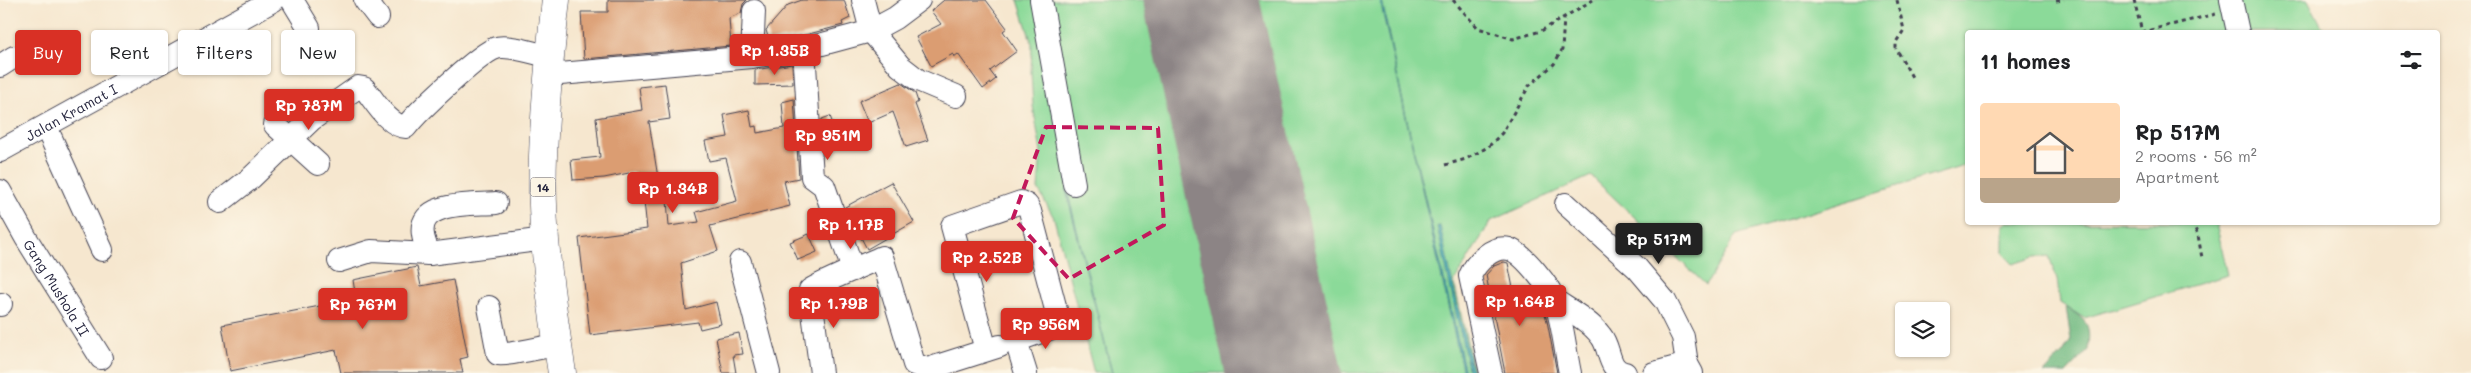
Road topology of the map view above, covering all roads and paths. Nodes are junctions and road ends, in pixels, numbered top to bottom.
1 (274, 0) edge
2 (292, 0) edge
3 (556, 0) edge
4 (862, 0) edge
5 (919, 0) edge
6 (1041, 0) edge
7 (1453, 0) edge
8 (1593, 0) edge
9 (1897, 0) edge
10 (2064, 0) edge
11 (2134, 0) edge
12 (2056, 1) edge
13 (2232, 5) edge
14 (754, 10) dead end
15 (1564, 17) junction
16 (309, 28) dead end
17 (2142, 30) edge
18 (2149, 30) edge
19 (2238, 30) edge
20 (871, 31) junction
21 (804, 49) junction
22 (752, 57) junction
23 (550, 66) junction
24 (1913, 79) dead end
25 (956, 96) dead end
26 (46, 127) junction
27 (283, 133) junction
28 (0, 151) edge
29 (318, 164) dead end
30 (1446, 165) dead end
31 (1074, 184) dead end
32 (0, 191) edge
33 (220, 202) dead end
34 (496, 204) dead end
35 (1566, 204) dead end
36 (2194, 225) edge
37 (545, 239) junction
38 (102, 250) dead end
39 (429, 254) junction
40 (2202, 258) dead end
41 (339, 260) dead end
42 (740, 262) dead end
43 (853, 270) junction
44 (1554, 300) junction
45 (489, 306) dead end
46 (1016, 341) junction
47 (558, 345) junction
48 (986, 350) junction
49 (101, 358) dead end
50 (1689, 369) edge
51 (562, 373) edge
52 (769, 373) edge
53 (821, 373) edge
54 (1026, 373) edge
55 (1491, 373) edge
56 (1570, 373) edge
57 (1625, 373) edge
58 (1654, 373) edge

1 - 26 street, Jalan Kramat I
2 - 16 street
3 - 23 highway, 14
4 - 20 street
5 - 20 street
6 - 31 street
7 - 15 path
8 - 15 path
9 - 24 path
10 - 12 path
11 - 17 path
13 - 18 path
13 - 19 street
14 - 22 street
15 - 30 path
20 - 21 street
20 - 25 street
21 - 22 street
21 - 43 street
22 - 23 street
23 - 27 street
23 - 37 highway, 14
26 - 28 street, Jalan Kramat I
26 - 38 street
27 - 29 street
27 - 33 street
32 - 49 street, Gang Mushola II
34 - 39 street
35 - 50 street
36 - 40 path
37 - 39 street
37 - 47 highway, 14
39 - 41 street
42 - 52 street
43 - 48 street
43 - 53 street
44 - 55 street
44 - 56 street
44 - 57 street
45 - 47 street
46 - 48 street
46 - 48 street
46 - 54 street
47 - 51 highway, 14
50 - 58 street

